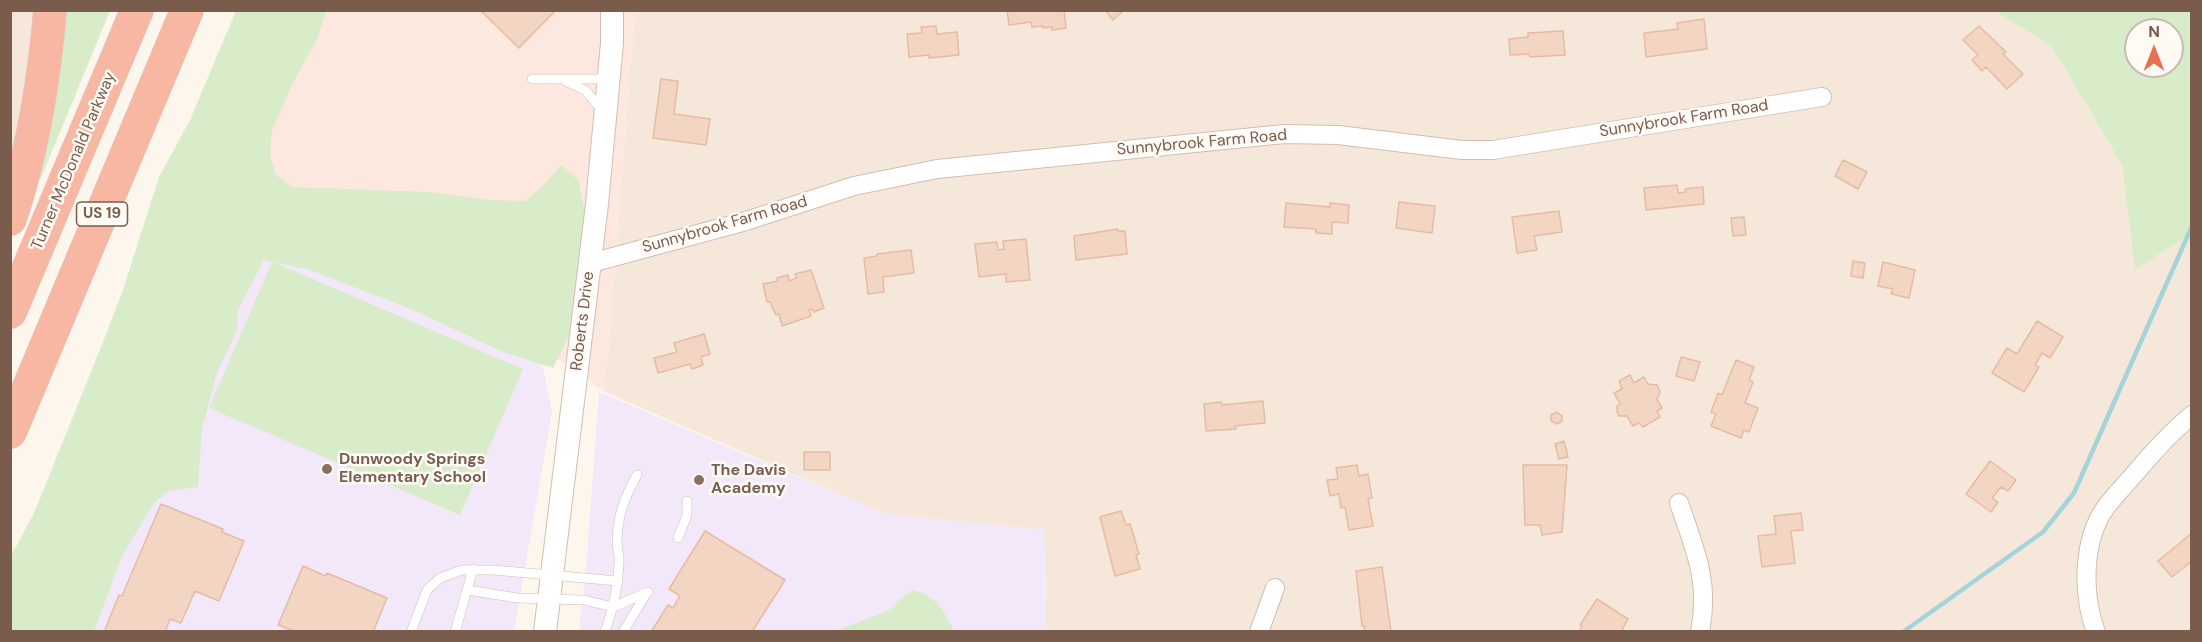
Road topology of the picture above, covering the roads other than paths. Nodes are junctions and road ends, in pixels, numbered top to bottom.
1 (50, 10) edge
2 (137, 10) edge
3 (187, 10) edge
4 (612, 10) edge
5 (532, 79) dead end
6 (609, 79) junction
7 (553, 80) junction
8 (1822, 97) dead end
9 (605, 120) junction
10 (10, 219) edge
11 (591, 263) junction
12 (10, 312) edge
13 (2192, 415) edge
14 (10, 432) edge
15 (637, 475) dead end
16 (687, 501) dead end
17 (1679, 502) dead end
18 (678, 538) dead end
19 (473, 570) junction
20 (618, 581) junction
21 (552, 587) junction
22 (1275, 588) dead end
23 (468, 590) junction
24 (613, 607) junction
25 (411, 632) edge
26 (455, 632) edge
27 (545, 632) edge
28 (605, 632) edge
29 (623, 632) edge
30 (1259, 632) edge
31 (1700, 632) edge
32 (2096, 632) edge

1 - 10 highway
2 - 12 highway, Turner McDonald Parkway / US 19
3 - 14 highway, US 19
4 - 6 street, Roberts Drive
5 - 7 lane
6 - 7 lane
6 - 9 street, Roberts Drive
7 - 9 lane
8 - 11 street, Sunnybrook Farm Road
9 - 11 street, Roberts Drive
11 - 21 street, Roberts Drive
13 - 32 street
15 - 20 lane
16 - 18 lane
17 - 31 street
19 - 21 lane
19 - 23 lane
19 - 25 lane
20 - 21 lane
20 - 24 lane
21 - 23 lane
21 - 24 lane
21 - 27 street, Roberts Drive
22 - 30 street
23 - 26 lane
24 - 28 lane
24 - 29 lane

